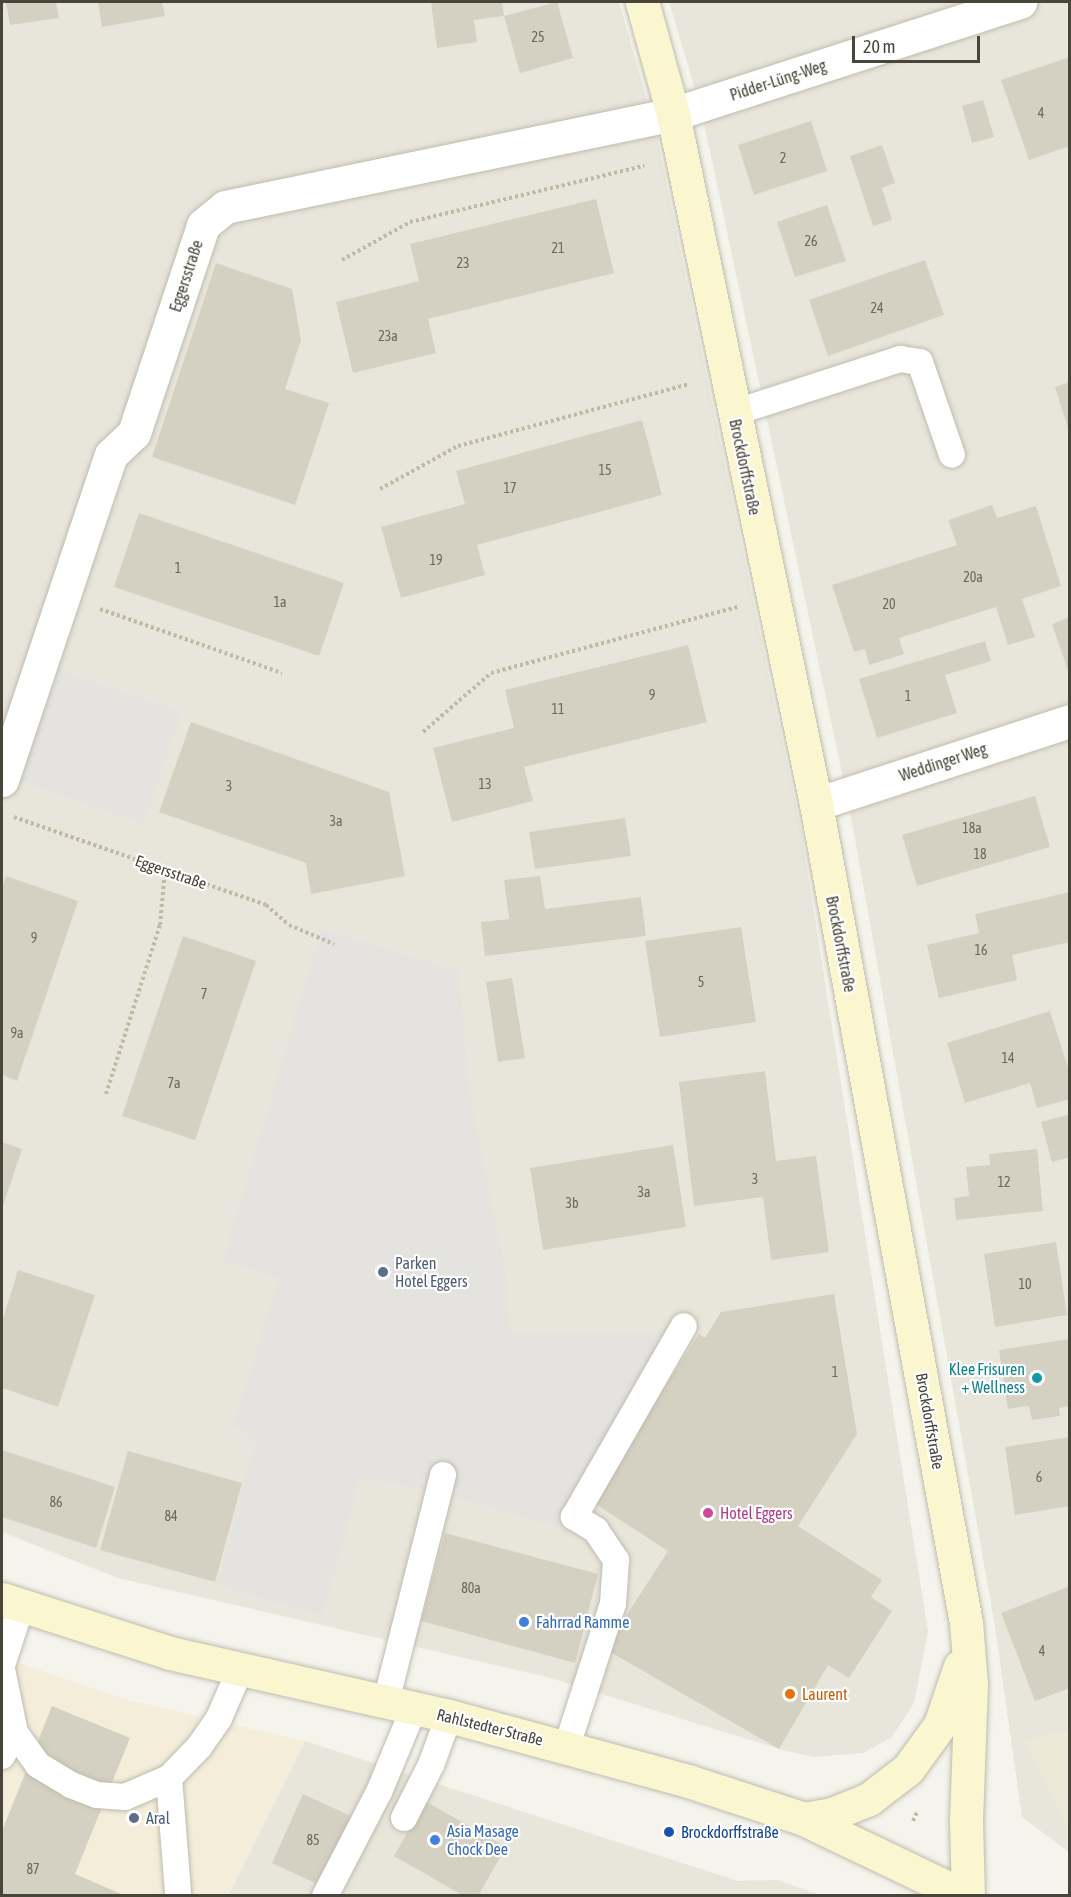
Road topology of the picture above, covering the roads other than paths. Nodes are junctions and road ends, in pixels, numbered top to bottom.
1 (642, 2) edge
2 (1020, 2) edge
3 (674, 114) junction
4 (733, 413) junction
5 (952, 455) dead end
6 (1070, 721) edge
7 (2, 780) edge
8 (816, 804) junction
9 (684, 1326) dead end
10 (443, 1474) dead end
11 (11, 1603) edge
12 (966, 1623) junction
13 (2, 1667) edge
14 (240, 1670) junction
15 (400, 1705) junction
16 (449, 1716) junction
17 (15, 1733) junction
18 (567, 1746) junction
19 (2, 1756) edge
20 (169, 1778) junction
21 (404, 1818) dead end
22 (804, 1820) junction
23 (178, 1893) dead end
24 (325, 1896) edge
25 (967, 1896) edge

1 - 3 street, Brockdorffstraße
2 - 3 street, Pidder-Lüng-Weg
3 - 4 street, Brockdorffstraße
3 - 7 street, Eggersstraße
4 - 5 lane
4 - 8 street, Brockdorffstraße
6 - 8 street, Weddinger Weg
8 - 12 street, Brockdorffstraße
9 - 18 lane
10 - 15 lane
11 - 13 lane
11 - 14 street, Rahlstedter Straße
12 - 22 street
12 - 25 street, Brockdorffstraße
13 - 17 lane
14 - 15 street, Rahlstedter Straße
14 - 20 lane
15 - 16 street, Rahlstedter Straße
15 - 24 lane
16 - 18 street, Rahlstedter Straße
16 - 21 lane
17 - 19 lane
17 - 20 lane
18 - 22 street, Rahlstedter Straße
20 - 23 lane
22 - 25 street, Rahlstedter Straße

